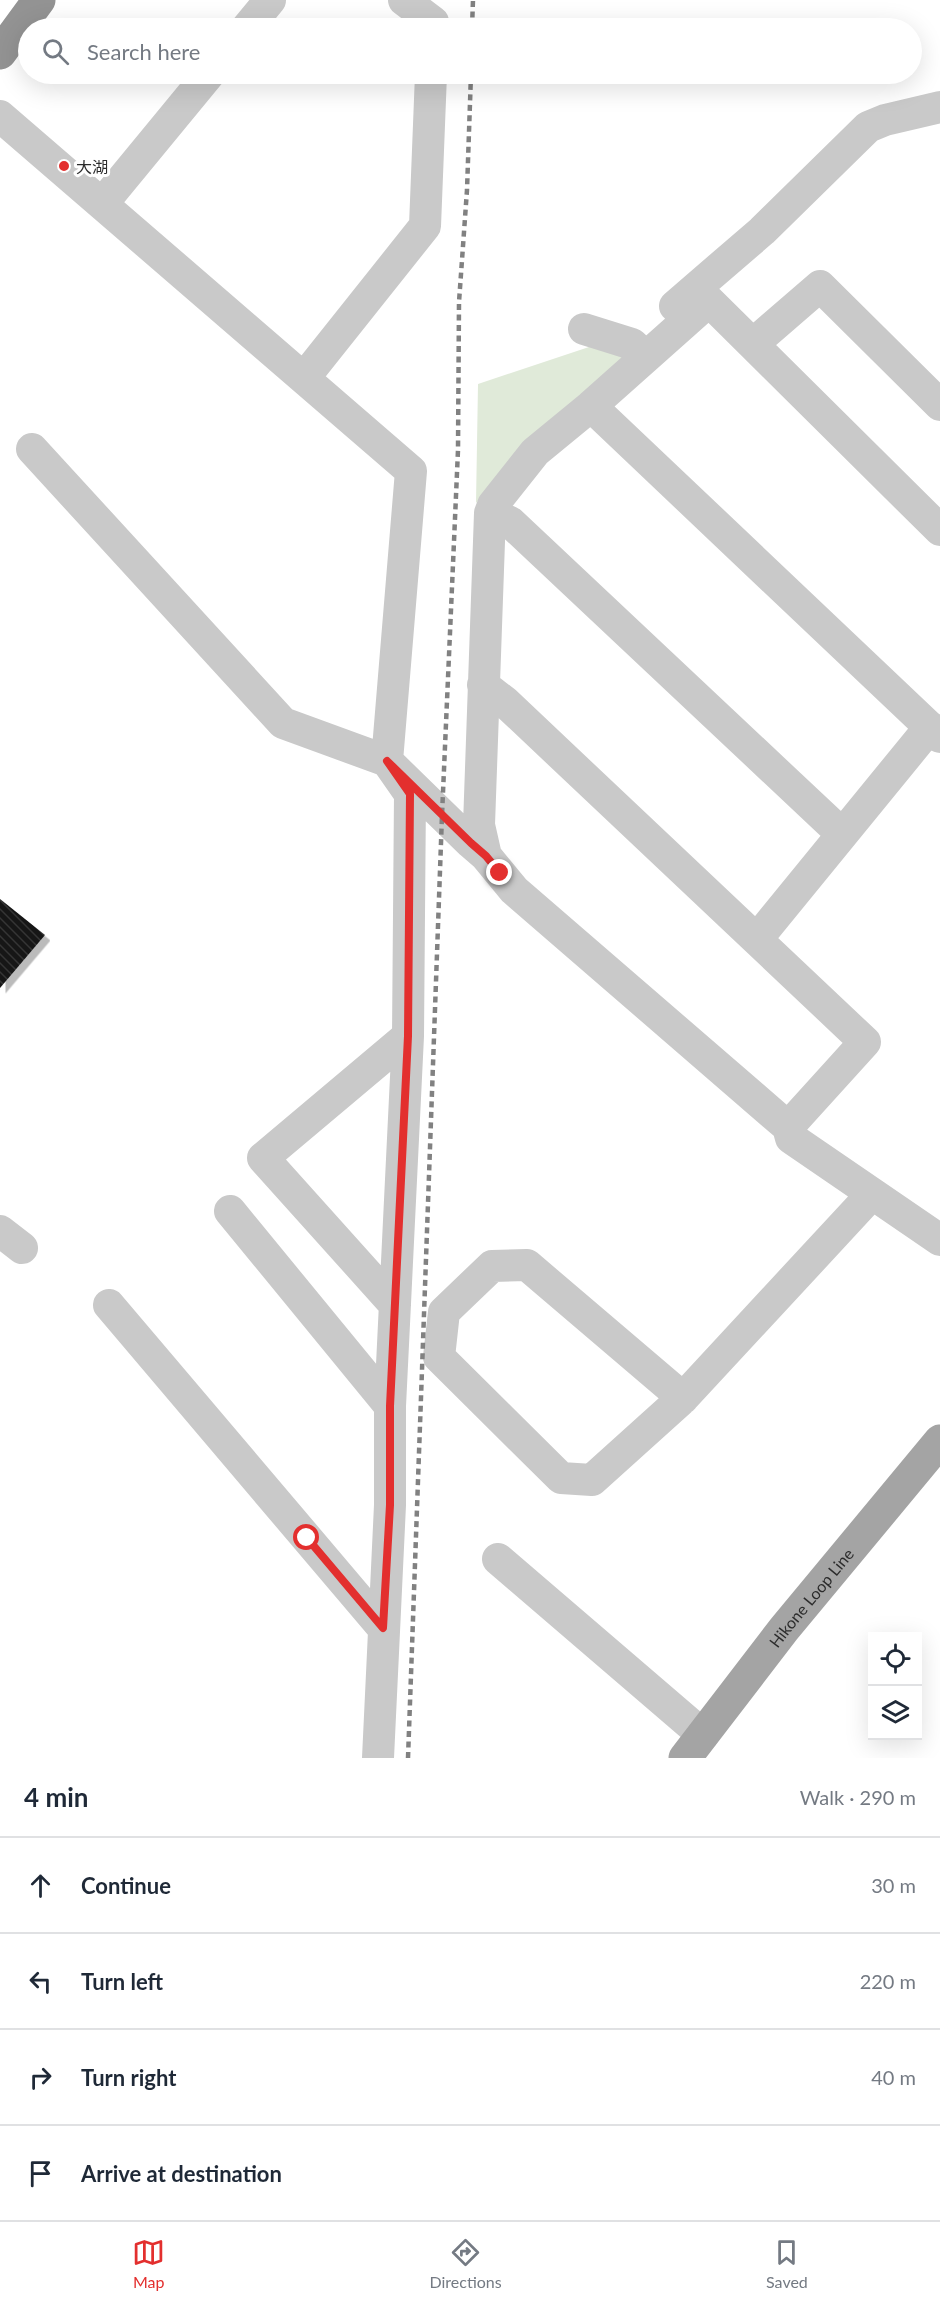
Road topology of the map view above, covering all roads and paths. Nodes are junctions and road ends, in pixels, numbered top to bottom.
1 (39, 0) edge
2 (270, 0) edge
3 (404, 0) edge
4 (26, 18) edge
5 (255, 18) edge
6 (429, 18) edge
7 (18, 29) edge
8 (0, 53) edge
9 (201, 84) edge
10 (431, 84) edge
11 (940, 107) edge
12 (0, 116) edge
13 (102, 204) junction
14 (584, 329) dead end
15 (753, 344) junction
16 (639, 350) junction
17 (304, 378) junction
18 (940, 405) edge
19 (591, 406) junction
20 (32, 449) dead end
21 (490, 513) junction
22 (940, 530) edge
23 (483, 685) junction
24 (935, 732) edge
25 (387, 761) junction
26 (842, 834) junction
27 (486, 856) junction
28 (757, 939) junction
29 (408, 1036) junction
30 (788, 1127) junction
31 (872, 1194) junction
32 (230, 1212) dead end
33 (940, 1240) edge
34 (110, 1305) dead end
35 (395, 1305) junction
36 (683, 1398) junction
37 (390, 1406) junction
38 (940, 1441) edge
39 (498, 1559) dead end
40 (383, 1628) junction
41 (694, 1747) edge
42 (378, 1758) edge

1 - 4 highway
2 - 5 street
3 - 6 street
7 - 8 highway
9 - 13 street
10 - 17 street
11 - 16 street
12 - 13 street
13 - 17 street
14 - 16 street
15 - 16 street
15 - 18 street
15 - 22 street
16 - 19 street
17 - 25 street
19 - 21 street
19 - 24 street
20 - 25 street
21 - 23 street
21 - 26 street
23 - 27 street
23 - 28 street
24 - 26 street
25 - 27 street
25 - 29 street
26 - 28 street
27 - 30 street
28 - 30 street
29 - 35 street
29 - 35 street
30 - 31 street
31 - 33 street
31 - 36 street
32 - 37 street
34 - 40 street
35 - 37 street
36 - 36 street
37 - 40 street
38 - 41 main road, Hikone Loop Line
39 - 41 street
40 - 42 street

